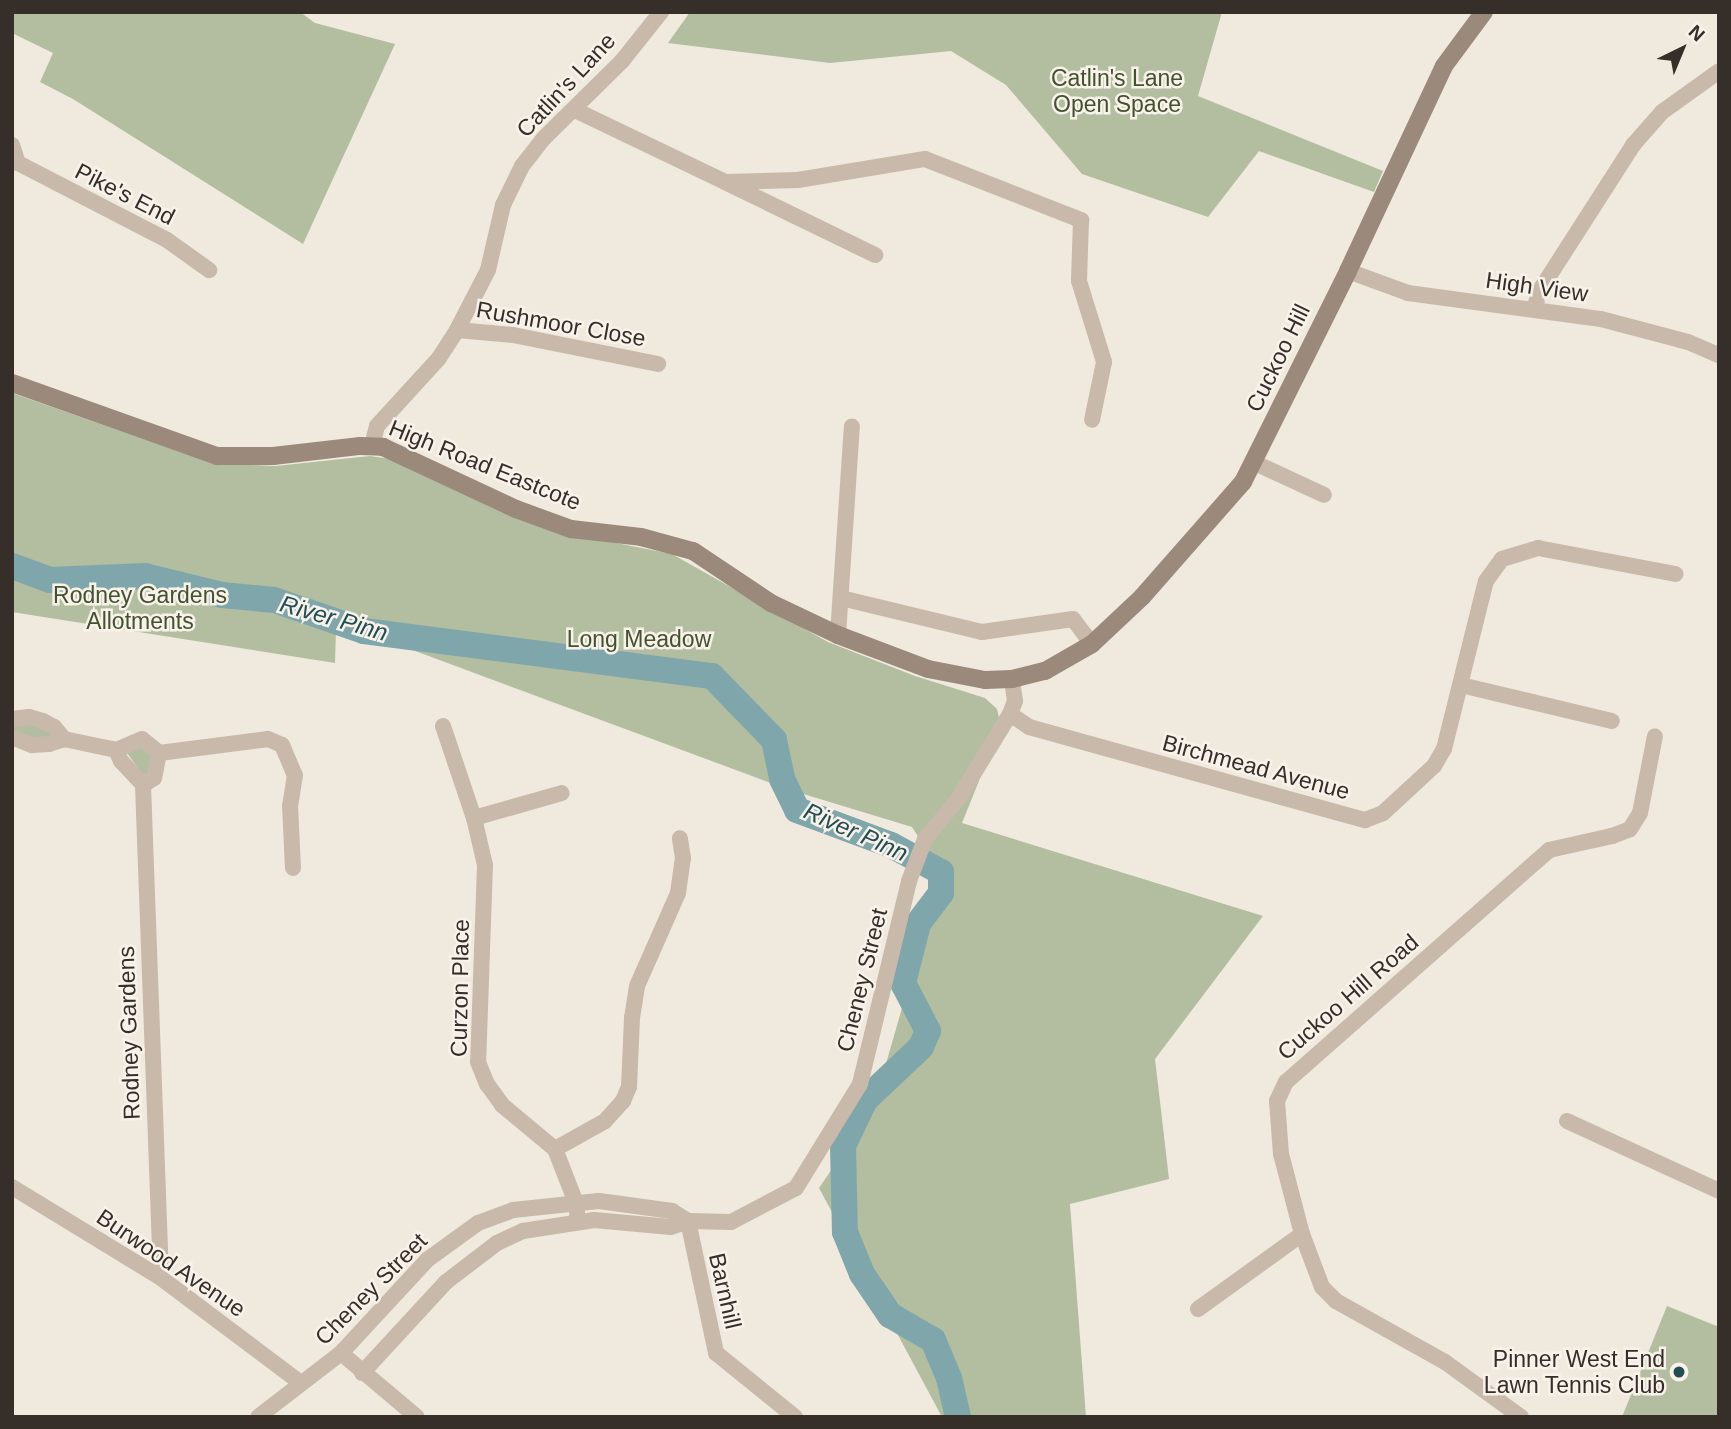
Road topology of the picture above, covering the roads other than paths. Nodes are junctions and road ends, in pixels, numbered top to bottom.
1 (661, 12) edge
2 (1484, 12) edge
3 (1719, 71) edge
4 (575, 110) junction
5 (12, 145) edge
6 (15, 167) edge
7 (725, 182) junction
8 (875, 255) dead end
9 (209, 270) dead end
10 (1348, 271) junction
11 (1534, 308) junction
12 (457, 330) junction
13 (1719, 355) edge
14 (658, 364) dead end
15 (12, 383) edge
16 (1092, 420) dead end
17 (852, 426) dead end
18 (372, 445) junction
19 (1253, 462) junction
20 (1324, 495) dead end
21 (1676, 574) dead end
22 (841, 598) junction
23 (838, 635) junction
24 (1092, 644) junction
25 (1045, 671) joint
26 (1012, 679) junction
27 (1461, 685) junction
28 (1010, 714) junction
29 (12, 719) edge
30 (1612, 721) dead end
31 (443, 726) dead end
32 (1655, 736) dead end
33 (12, 737) edge
34 (64, 739) junction
35 (116, 750) junction
36 (159, 753) junction
37 (143, 785) junction
38 (562, 793) dead end
39 (474, 818) junction
40 (680, 838) dead end
41 (293, 868) dead end
42 (1567, 1121) dead end
43 (555, 1149) junction
44 (12, 1187) edge
45 (1719, 1191) edge
46 (576, 1203) junction
47 (688, 1221) junction
48 (578, 1222) junction
49 (1302, 1234) junction
50 (161, 1278) junction
51 (1198, 1309) dead end
52 (341, 1353) junction
53 (362, 1373) junction
54 (301, 1383) junction
55 (258, 1417) edge
56 (416, 1417) edge
57 (795, 1417) edge
58 (1521, 1417) edge

1 - 4 street, Catlin's Lane
2 - 10 main road, Cuckoo Hill
3 - 11 street
4 - 7 street
4 - 12 street, Catlin's Lane
5 - 6 street, Pike's End
6 - 9 street, Pike's End
7 - 8 street
7 - 16 street
10 - 11 street, High View
10 - 19 main road, Cuckoo Hill
11 - 13 street, High View
12 - 14 street, Rushmoor Close
12 - 18 street, Catlin's Lane
15 - 18 main road, High Road Eastcote
17 - 22 street
18 - 23 main road, High Road Eastcote
19 - 20 street
19 - 24 main road, Cuckoo Hill
21 - 27 street, Birchmead Avenue
22 - 23 street
22 - 24 street
23 - 26 main road, High Road Eastcote
24 - 25 main road, Cuckoo Hill
25 - 26 main road, High Road Eastcote
26 - 28 street, Cheney Street
27 - 28 street, Birchmead Avenue
27 - 30 street
28 - 47 street, Cheney Street
29 - 34 street
31 - 39 street, Curzon Place
32 - 49 street, Cuckoo Hill Road
33 - 34 street
34 - 35 street
35 - 36 street
35 - 37 street
36 - 37 street
36 - 41 street
37 - 50 street, Rodney Gardens
38 - 39 street
39 - 43 street, Curzon Place
40 - 43 street
42 - 45 street
43 - 46 street, Curzon Place
44 - 50 street, Burwood Avenue
46 - 47 street, Cheney Street
46 - 48 street, Curzon Place
46 - 52 street, Cheney Street
47 - 48 street, Cheney Street
47 - 57 street, Barnhill
48 - 53 street, Cheney Street
49 - 51 street
49 - 58 street, Cuckoo Hill Road
50 - 54 street, Burwood Avenue
52 - 53 street
52 - 54 street, Cheney Street
53 - 56 street
54 - 55 street, Cheney Street

